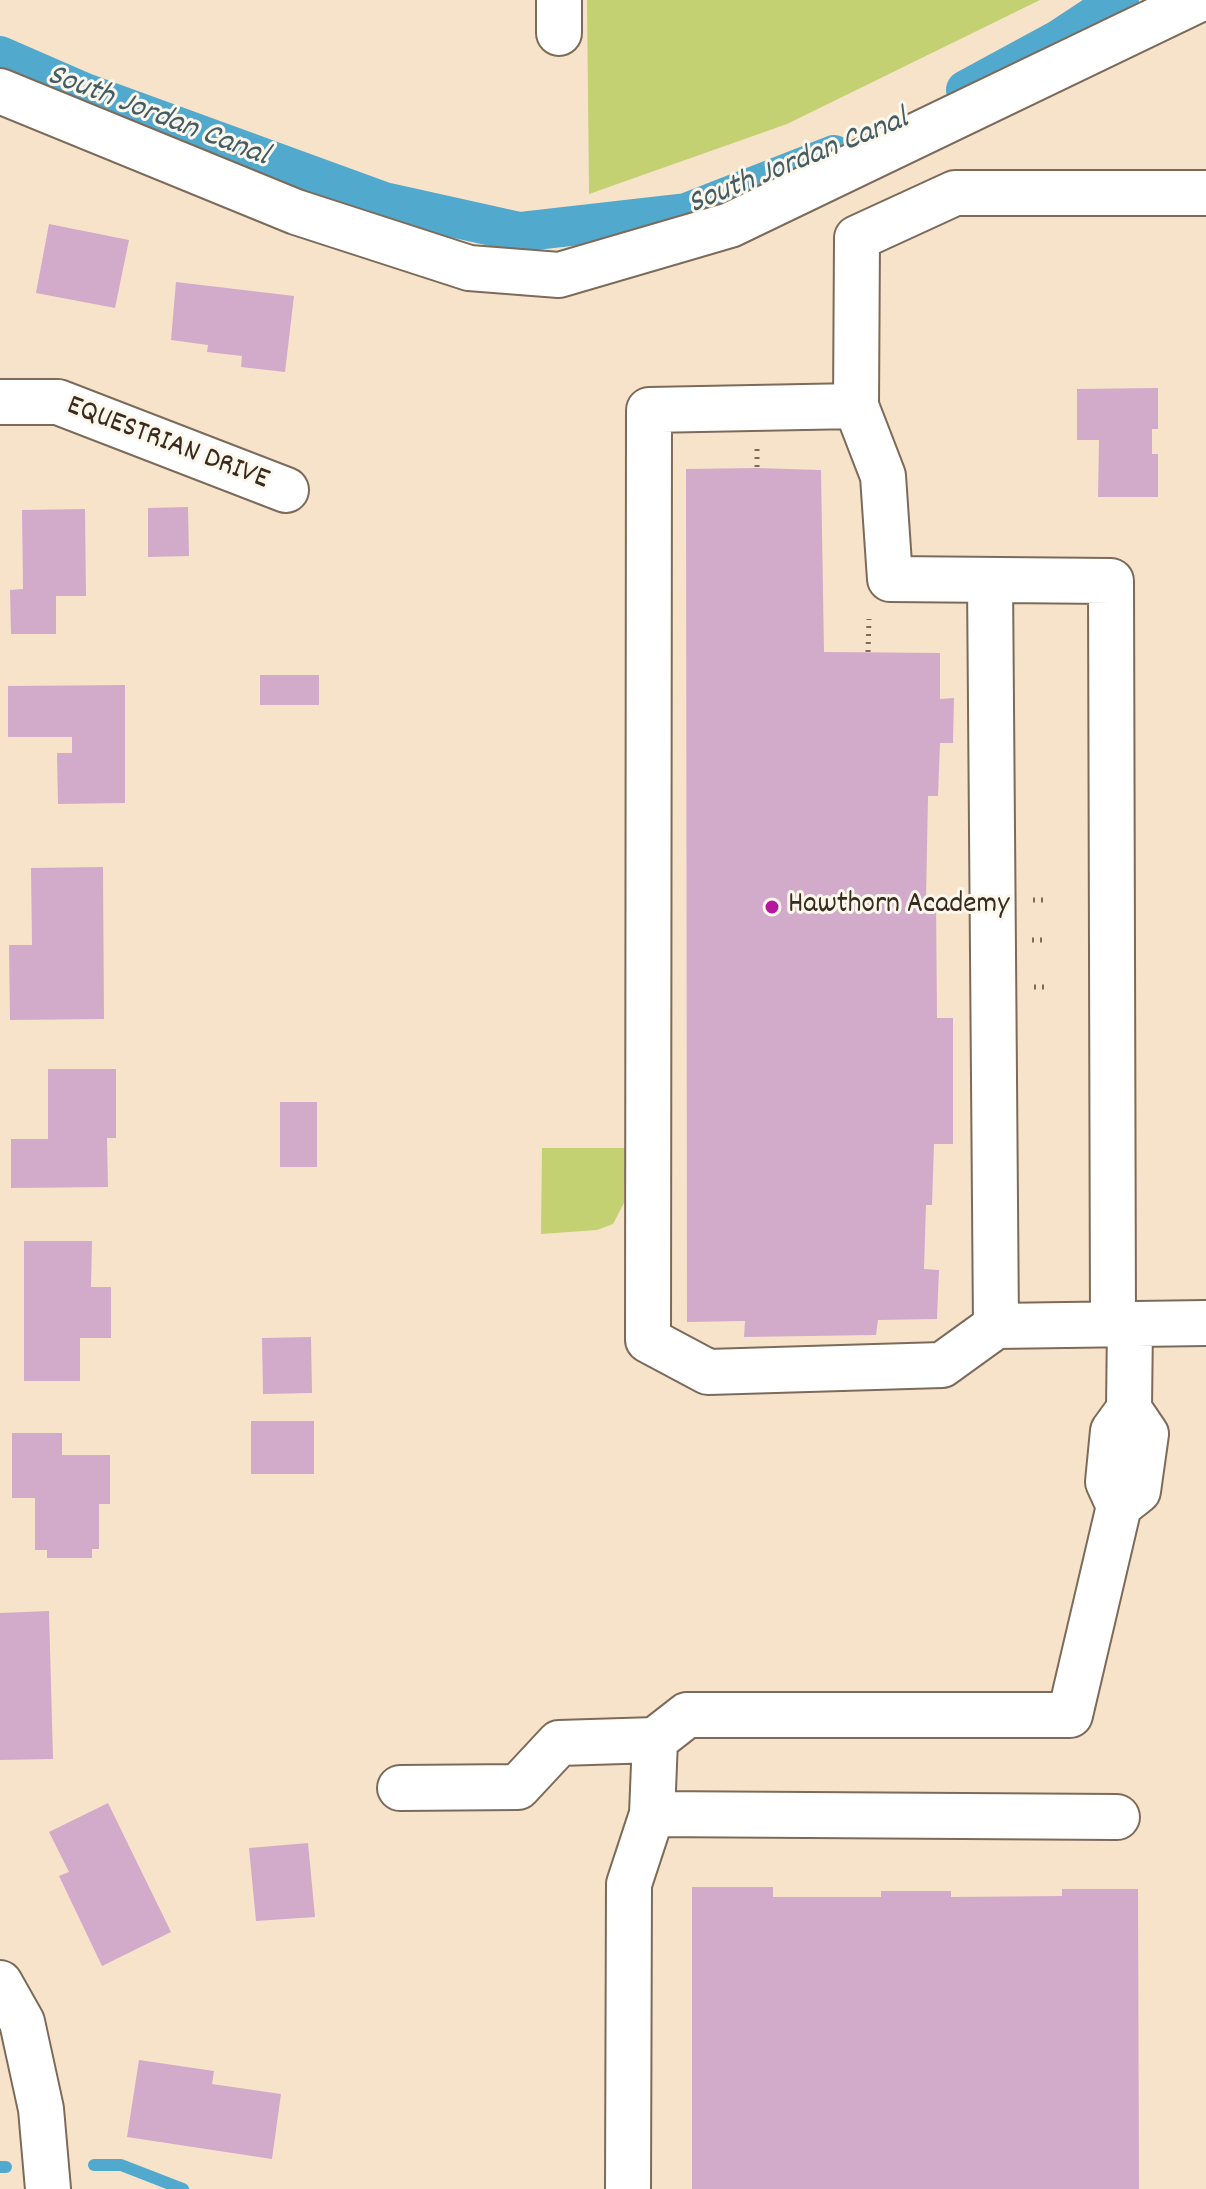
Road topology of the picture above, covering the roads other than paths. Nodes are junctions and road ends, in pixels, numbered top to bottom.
1 (1198, 0) edge
2 (0, 91) edge
3 (1206, 193) edge
4 (0, 402) edge
5 (856, 406) junction
6 (286, 490) dead end
7 (990, 581) junction
8 (1206, 1323) edge
9 (1122, 1324) junction
10 (996, 1326) junction
11 (655, 1740) junction
12 (400, 1788) dead end
13 (652, 1814) junction
14 (1117, 1817) dead end
15 (0, 1983) edge
16 (48, 2189) edge
17 (628, 2189) edge

1 - 2 street
3 - 5 street
4 - 6 street, EQUESTRIAN DRIVE
5 - 7 street
5 - 10 street
7 - 9 street
7 - 10 street
8 - 9 street
9 - 10 street
9 - 11 street
11 - 12 street
11 - 13 street
13 - 14 street
13 - 17 street
15 - 16 street

